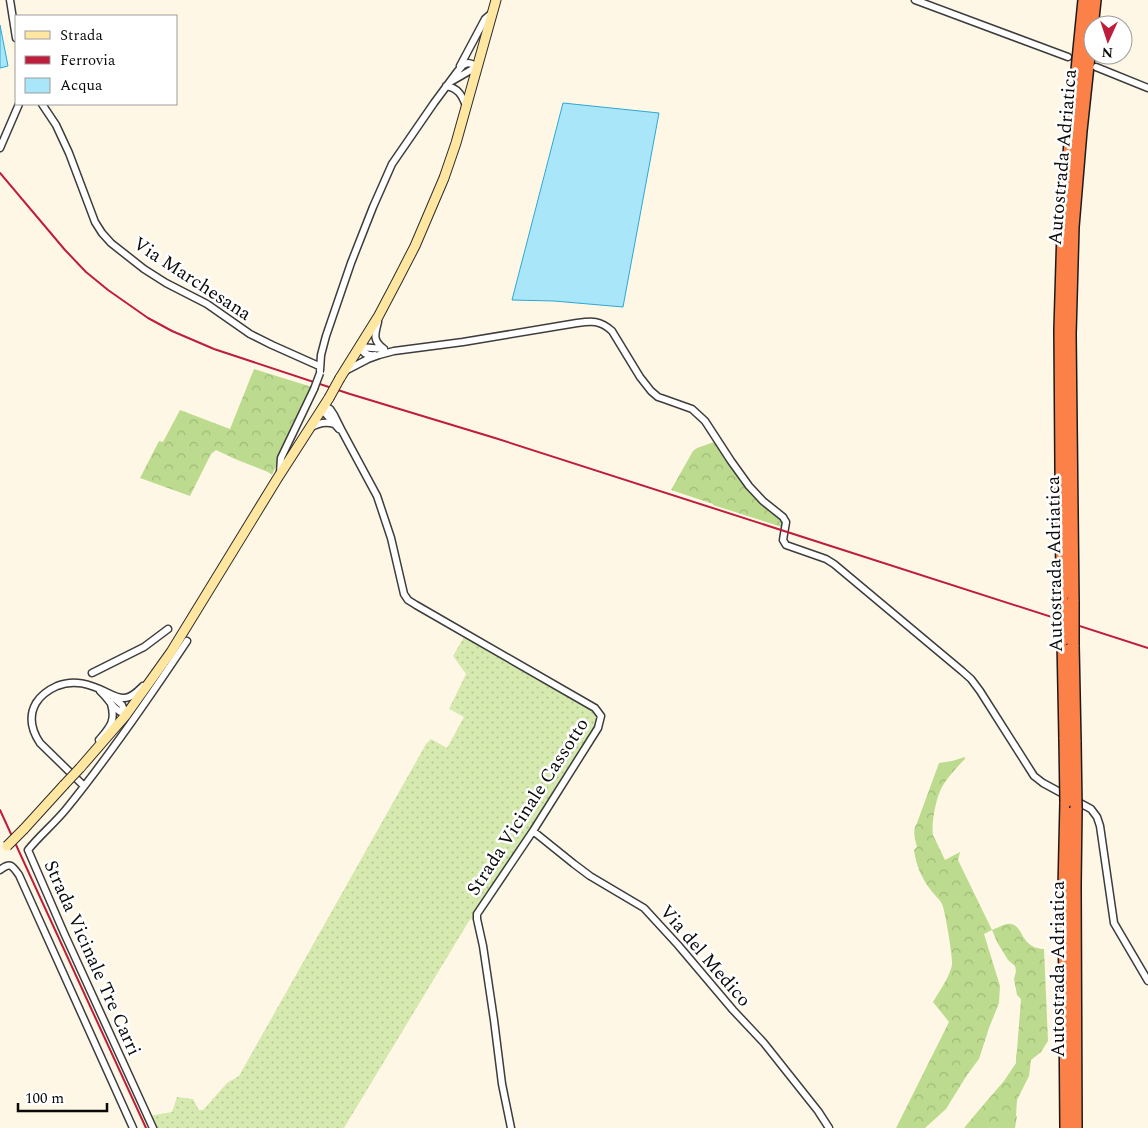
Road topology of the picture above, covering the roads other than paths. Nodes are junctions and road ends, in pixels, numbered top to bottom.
1 (10, 0) edge
2 (496, 0) edge
3 (915, 0) edge
4 (1084, 0) edge
5 (1095, 0) edge
6 (493, 12) junction
7 (15, 32) edge
8 (1068, 56) dead end
9 (477, 68) junction
10 (1096, 68) dead end
11 (457, 72) junction
12 (446, 86) junction
13 (1148, 88) edge
14 (19, 105) edge
15 (43, 105) edge
16 (466, 106) junction
17 (0, 148) edge
18 (1066, 283) junction
19 (380, 313) junction
20 (360, 347) junction
21 (381, 352) junction
22 (319, 370) junction
23 (343, 375) junction
24 (326, 402) junction
25 (309, 428) junction
26 (339, 429) junction
27 (280, 474) junction
28 (168, 629) dead end
29 (187, 641) dead end
30 (92, 673) dead end
31 (155, 675) junction
32 (95, 687) junction
33 (110, 694) junction
34 (111, 704) junction
35 (126, 715) junction
36 (89, 757) junction
37 (84, 786) junction
38 (1071, 806) junction
39 (533, 831) junction
40 (3, 849) edge
41 (0, 870) edge
42 (1148, 981) edge
43 (134, 1128) edge
44 (153, 1128) edge
45 (511, 1128) edge
46 (829, 1128) edge
47 (1066, 1128) edge
48 (1076, 1128) edge

1 - 7 street
2 - 6 main road
3 - 8 street
4 - 18 highway, Autostrada Adriatica
5 - 18 highway, Autostrada Adriatica
6 - 9 main road
6 - 11 street
9 - 11 street
9 - 12 street
9 - 16 main road
10 - 13 street
11 - 12 street
12 - 16 street
12 - 22 street
14 - 17 street
15 - 22 street, Via Marchesana
16 - 19 main road
18 - 38 highway, Autostrada Adriatica, bridge
19 - 20 main road
19 - 21 street
20 - 21 street
20 - 23 main road
21 - 23 street
21 - 42 street
22 - 27 street, bridge
23 - 24 main road, bridge
24 - 25 main road
24 - 26 street
25 - 26 street
25 - 27 main road
26 - 39 street, Strada Vicinale Cassotto
27 - 31 main road
28 - 30 street
29 - 37 street
31 - 33 street
31 - 35 main road
32 - 33 street
32 - 34 street
32 - 37 street
33 - 35 street
34 - 35 street
34 - 36 street
35 - 36 main road
36 - 40 main road, bridge
37 - 44 street, Strada Vicinale Tre Carri
38 - 47 highway, Autostrada Adriatica
38 - 48 highway, Autostrada Adriatica
39 - 45 street, Strada Vicinale Cassotto
39 - 46 street, Via del Medico
41 - 43 street

